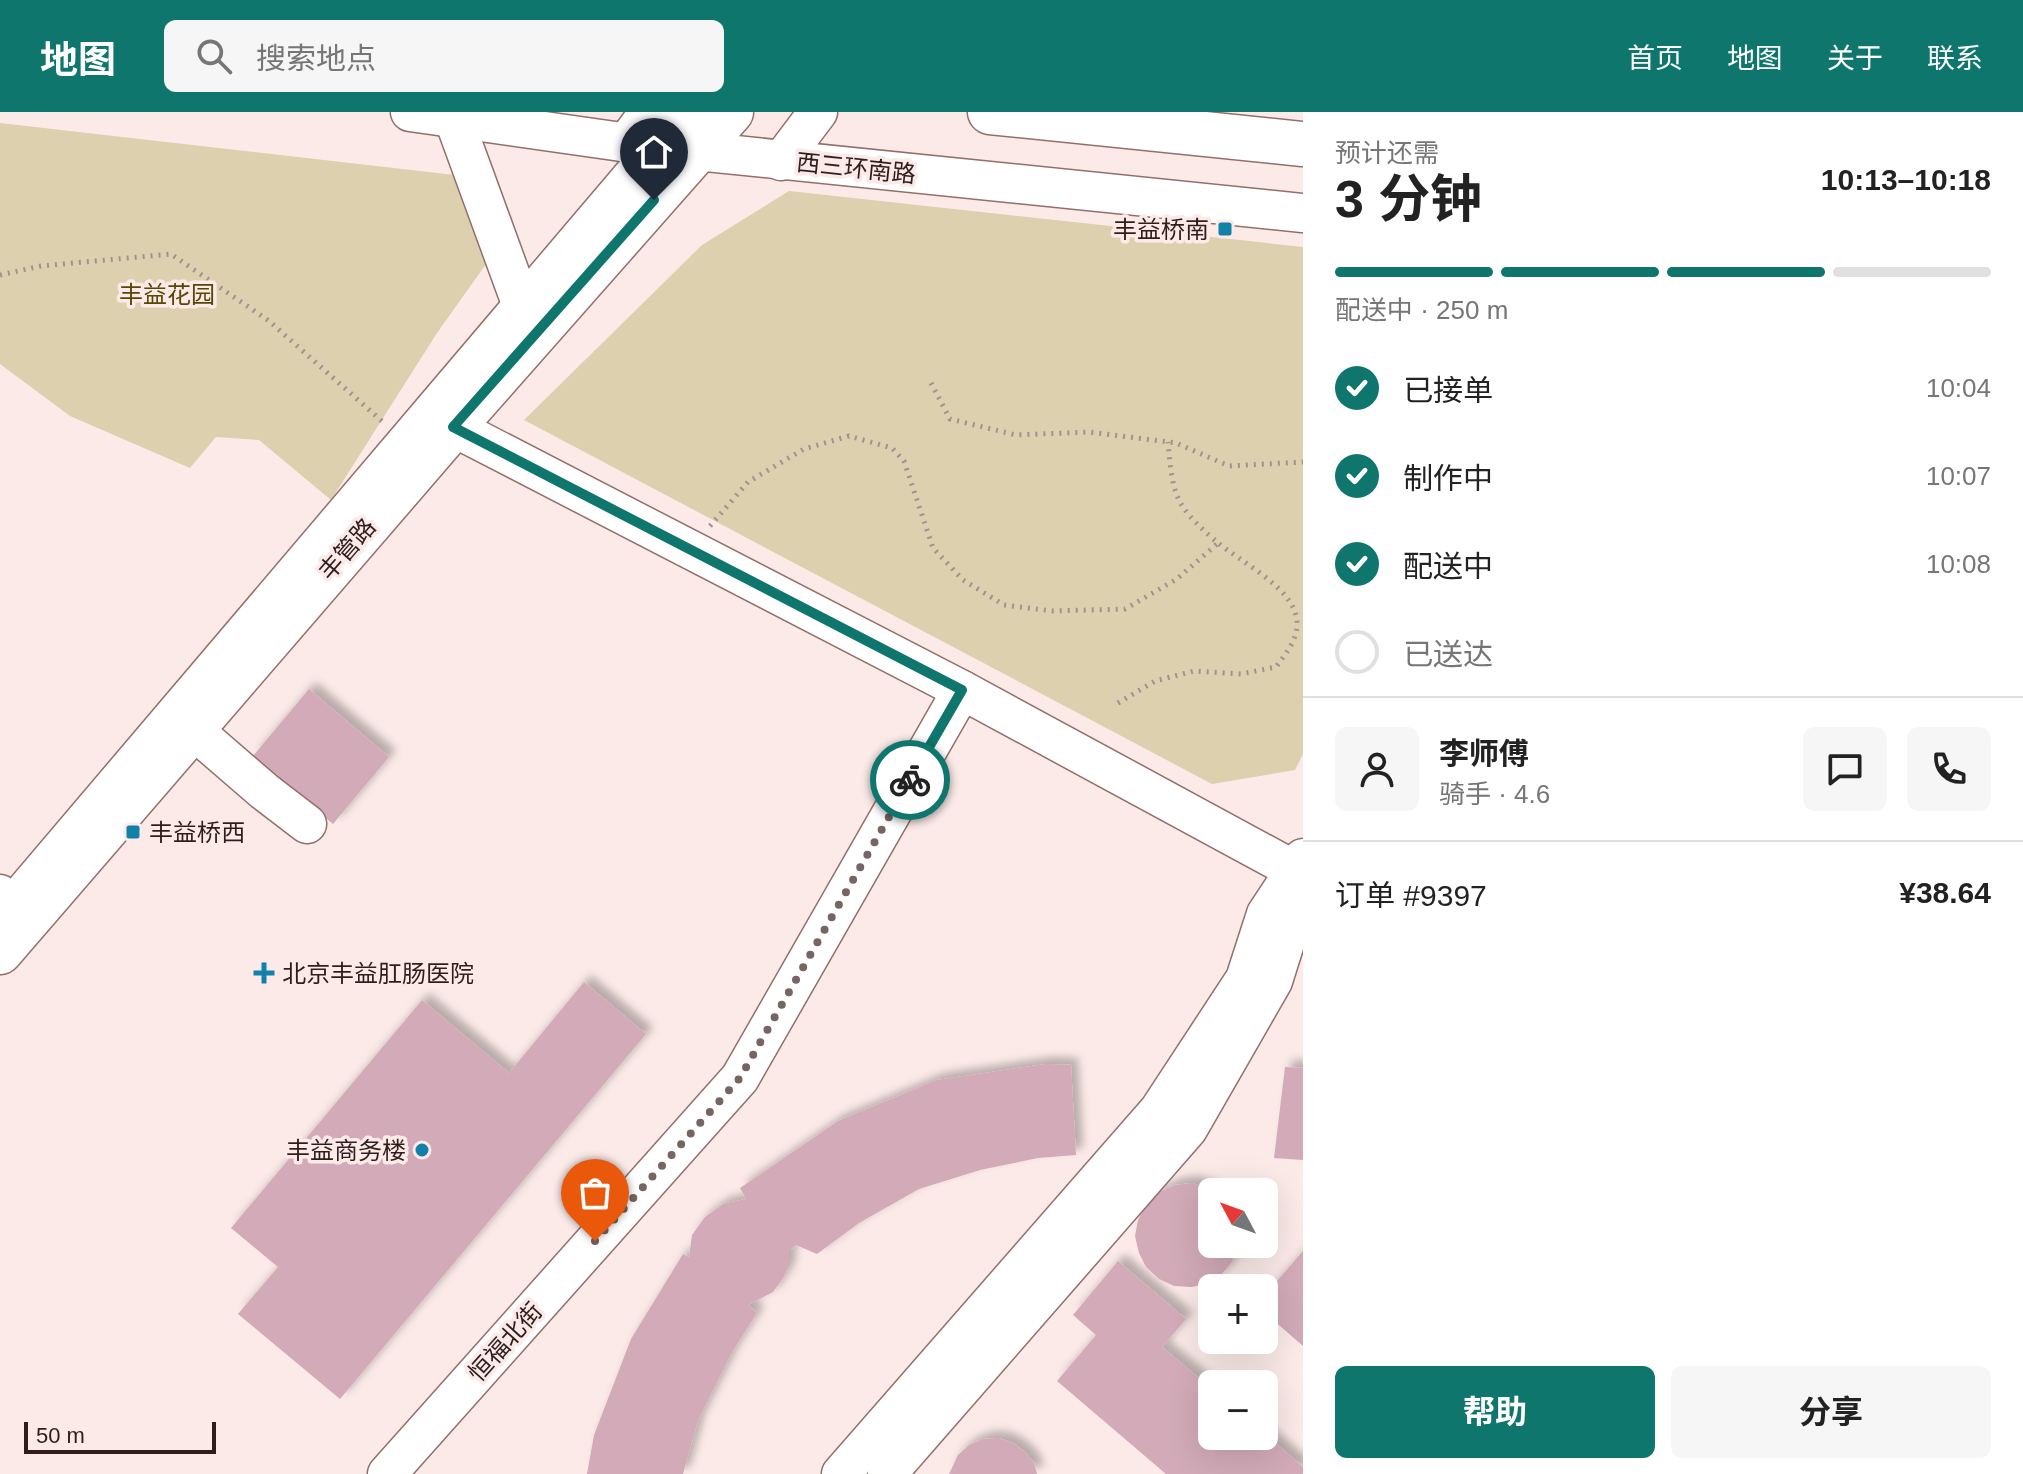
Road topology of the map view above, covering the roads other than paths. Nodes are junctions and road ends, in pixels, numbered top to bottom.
1 (410, 112) edge
2 (731, 112) edge
3 (818, 112) edge
4 (990, 112) edge
5 (453, 117) junction
6 (663, 133) edge
7 (1303, 144) edge
8 (781, 161) junction
9 (1303, 213) edge
10 (522, 306) junction
11 (453, 427) junction
12 (962, 690) junction
13 (191, 728) junction
14 (307, 824) dead end
15 (1300, 864) edge
16 (4, 906) edge
17 (0, 952) edge
18 (387, 1474) edge
19 (841, 1474) edge
20 (887, 1474) edge

1 - 5 street, 西三环南路
2 - 6 main road
3 - 8 street
4 - 7 main road
5 - 6 street, 西三环南路
5 - 10 street
6 - 8 street, 西三环南路
6 - 10 street, 丰管路
6 - 11 main road, 丰管路
8 - 9 street, 西三环南路
10 - 16 street, 丰管路
11 - 12 street
11 - 13 main road, 丰管路
12 - 15 street
12 - 18 street, 恒福北街
13 - 14 street
13 - 17 main road, 丰管路
15 - 19 street
15 - 20 street

